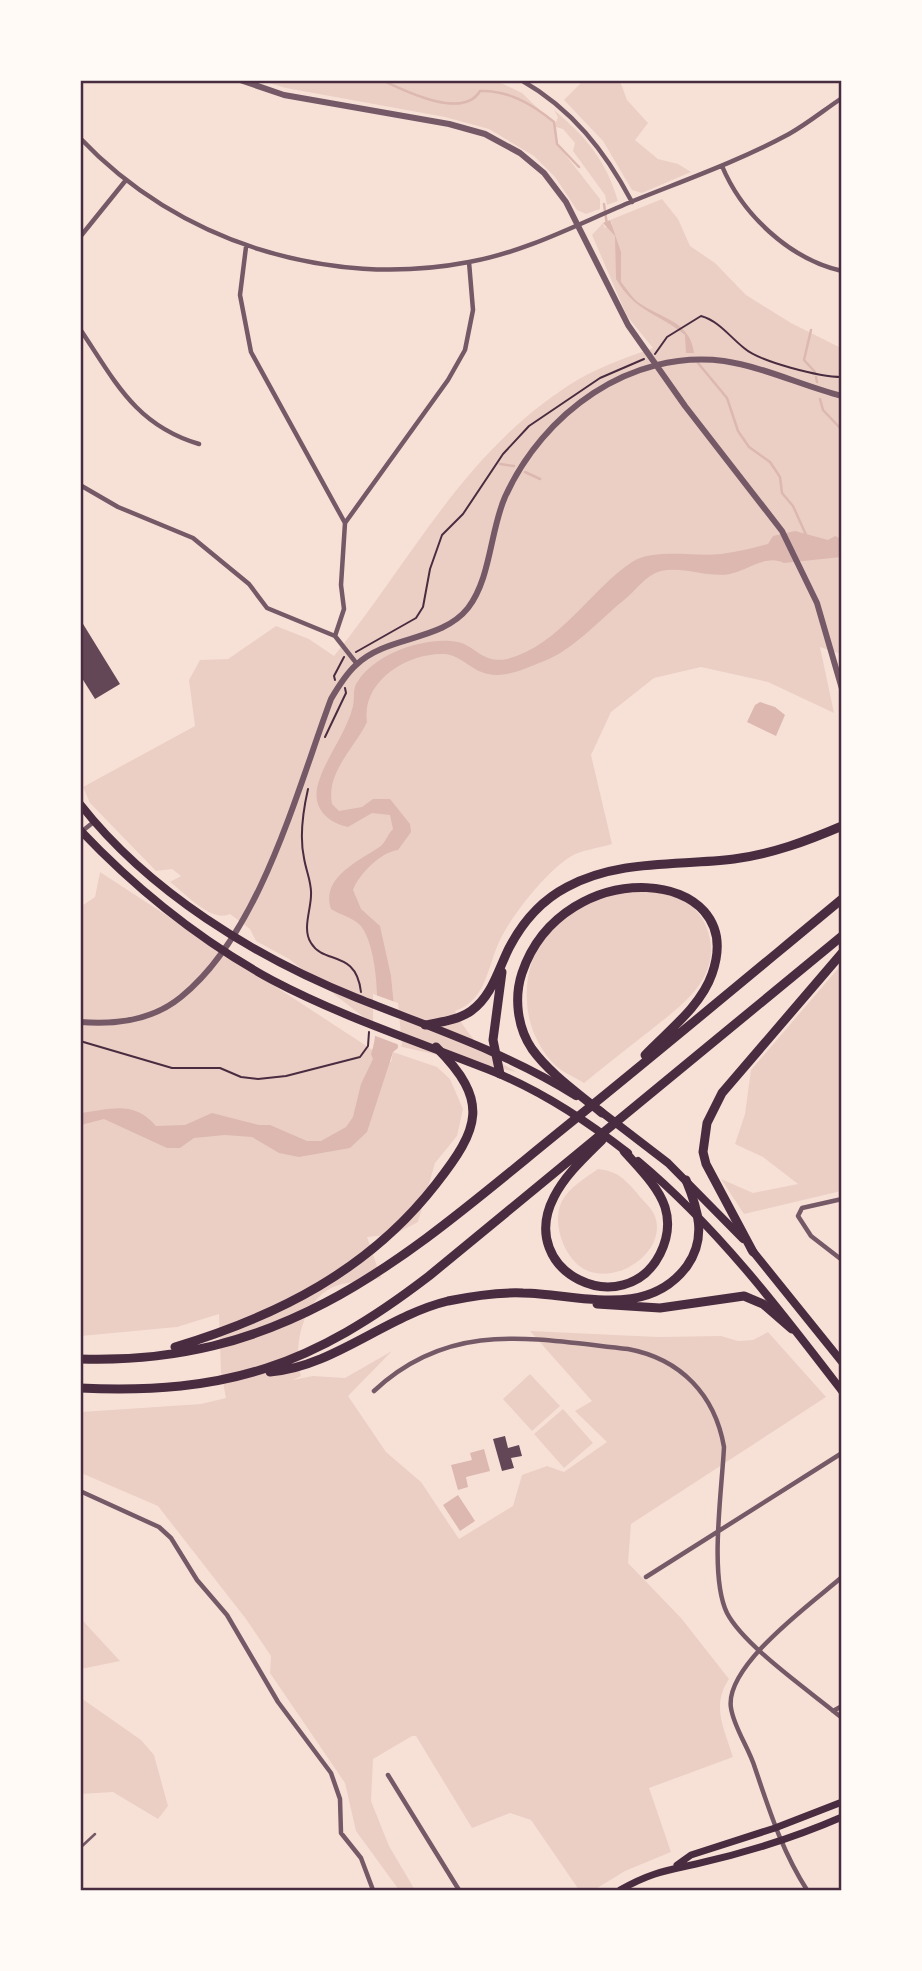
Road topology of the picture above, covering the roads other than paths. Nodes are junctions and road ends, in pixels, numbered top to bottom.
1 (240, 80) edge
2 (521, 80) edge
3 (842, 98) edge
4 (80, 138) edge
5 (722, 166) junction
6 (126, 180) junction
7 (632, 202) junction
8 (578, 226) junction
9 (80, 237) edge
10 (246, 247) junction
11 (469, 262) junction
12 (842, 271) edge
13 (80, 328) edge
14 (655, 364) junction
15 (842, 396) edge
16 (199, 444) dead end
17 (80, 485) edge
18 (345, 523) junction
19 (335, 636) junction
20 (357, 664) junction
21 (842, 688) edge
22 (80, 804) edge
23 (95, 821) junction
24 (842, 827) edge
25 (81, 831) edge
26 (842, 899) edge
27 (233, 934) junction
28 (842, 936) edge
29 (223, 948) junction
30 (842, 953) edge
31 (503, 964) junction
32 (80, 1022) edge
33 (425, 1025) junction
34 (436, 1047) junction
35 (495, 1053) junction
36 (500, 1074) junction
37 (617, 1086) junction
38 (602, 1113) junction
39 (624, 1150) junction
40 (580, 1157) junction
41 (687, 1180) junction
42 (842, 1199) edge
43 (701, 1218) junction
44 (753, 1252) junction
45 (842, 1260) edge
46 (551, 1294) junction
47 (792, 1329) junction
48 (135, 1358) junction
49 (80, 1359) edge
50 (842, 1362) edge
51 (258, 1373) junction
52 (80, 1388) edge
53 (374, 1391) dead end
54 (842, 1391) edge
55 (842, 1453) edge
56 (80, 1491) edge
57 (720, 1531) junction
58 (646, 1577) dead end
59 (842, 1577) edge
60 (761, 1650) junction
61 (842, 1706) edge
62 (833, 1711) junction
63 (842, 1718) edge
64 (388, 1775) dead end
65 (842, 1802) edge
66 (842, 1817) edge
67 (775, 1828) junction
68 (95, 1833) dead end
69 (779, 1839) junction
70 (80, 1848) edge
71 (677, 1865) junction
72 (281, 1891) edge
73 (301, 1891) edge
74 (373, 1891) edge
75 (459, 1891) edge
76 (620, 1891) edge
77 (807, 1891) edge

1 - 8 street
2 - 7 street
3 - 5 street
4 - 6 street
5 - 7 street
5 - 12 street
6 - 9 street
6 - 10 street
7 - 8 street
8 - 11 street
8 - 14 street
10 - 11 street
10 - 18 street
11 - 18 street
13 - 16 street
14 - 15 street
14 - 20 street
14 - 21 street
17 - 19 street
18 - 19 street
19 - 20 street
20 - 27 street
22 - 23 main road
23 - 25 street
23 - 27 main road
24 - 31 highway
25 - 29 main road
26 - 37 highway
27 - 29 street
27 - 33 main road
28 - 40 highway
29 - 32 street
29 - 34 main road
30 - 44 highway
31 - 33 highway
31 - 35 highway
33 - 35 main road
34 - 36 main road
34 - 48 highway
35 - 36 highway
35 - 38 main road
36 - 39 main road
37 - 38 highway
37 - 48 highway
38 - 41 main road
39 - 40 highway
39 - 43 main road
40 - 51 highway
41 - 43 highway
41 - 44 main road
42 - 45 street
43 - 46 highway
43 - 47 main road
44 - 50 main road
46 - 47 highway
46 - 51 highway
47 - 54 main road
48 - 49 highway
51 - 52 highway
53 - 57 street
55 - 57 street
56 - 74 street
57 - 58 street
57 - 60 street
59 - 60 street
60 - 62 street
60 - 67 street
61 - 62 street
62 - 63 street
64 - 75 street
65 - 67 main road
66 - 69 main road
67 - 69 street
67 - 71 main road
68 - 70 lane
69 - 71 main road
69 - 77 street
71 - 76 main road
72 - 73 lane

